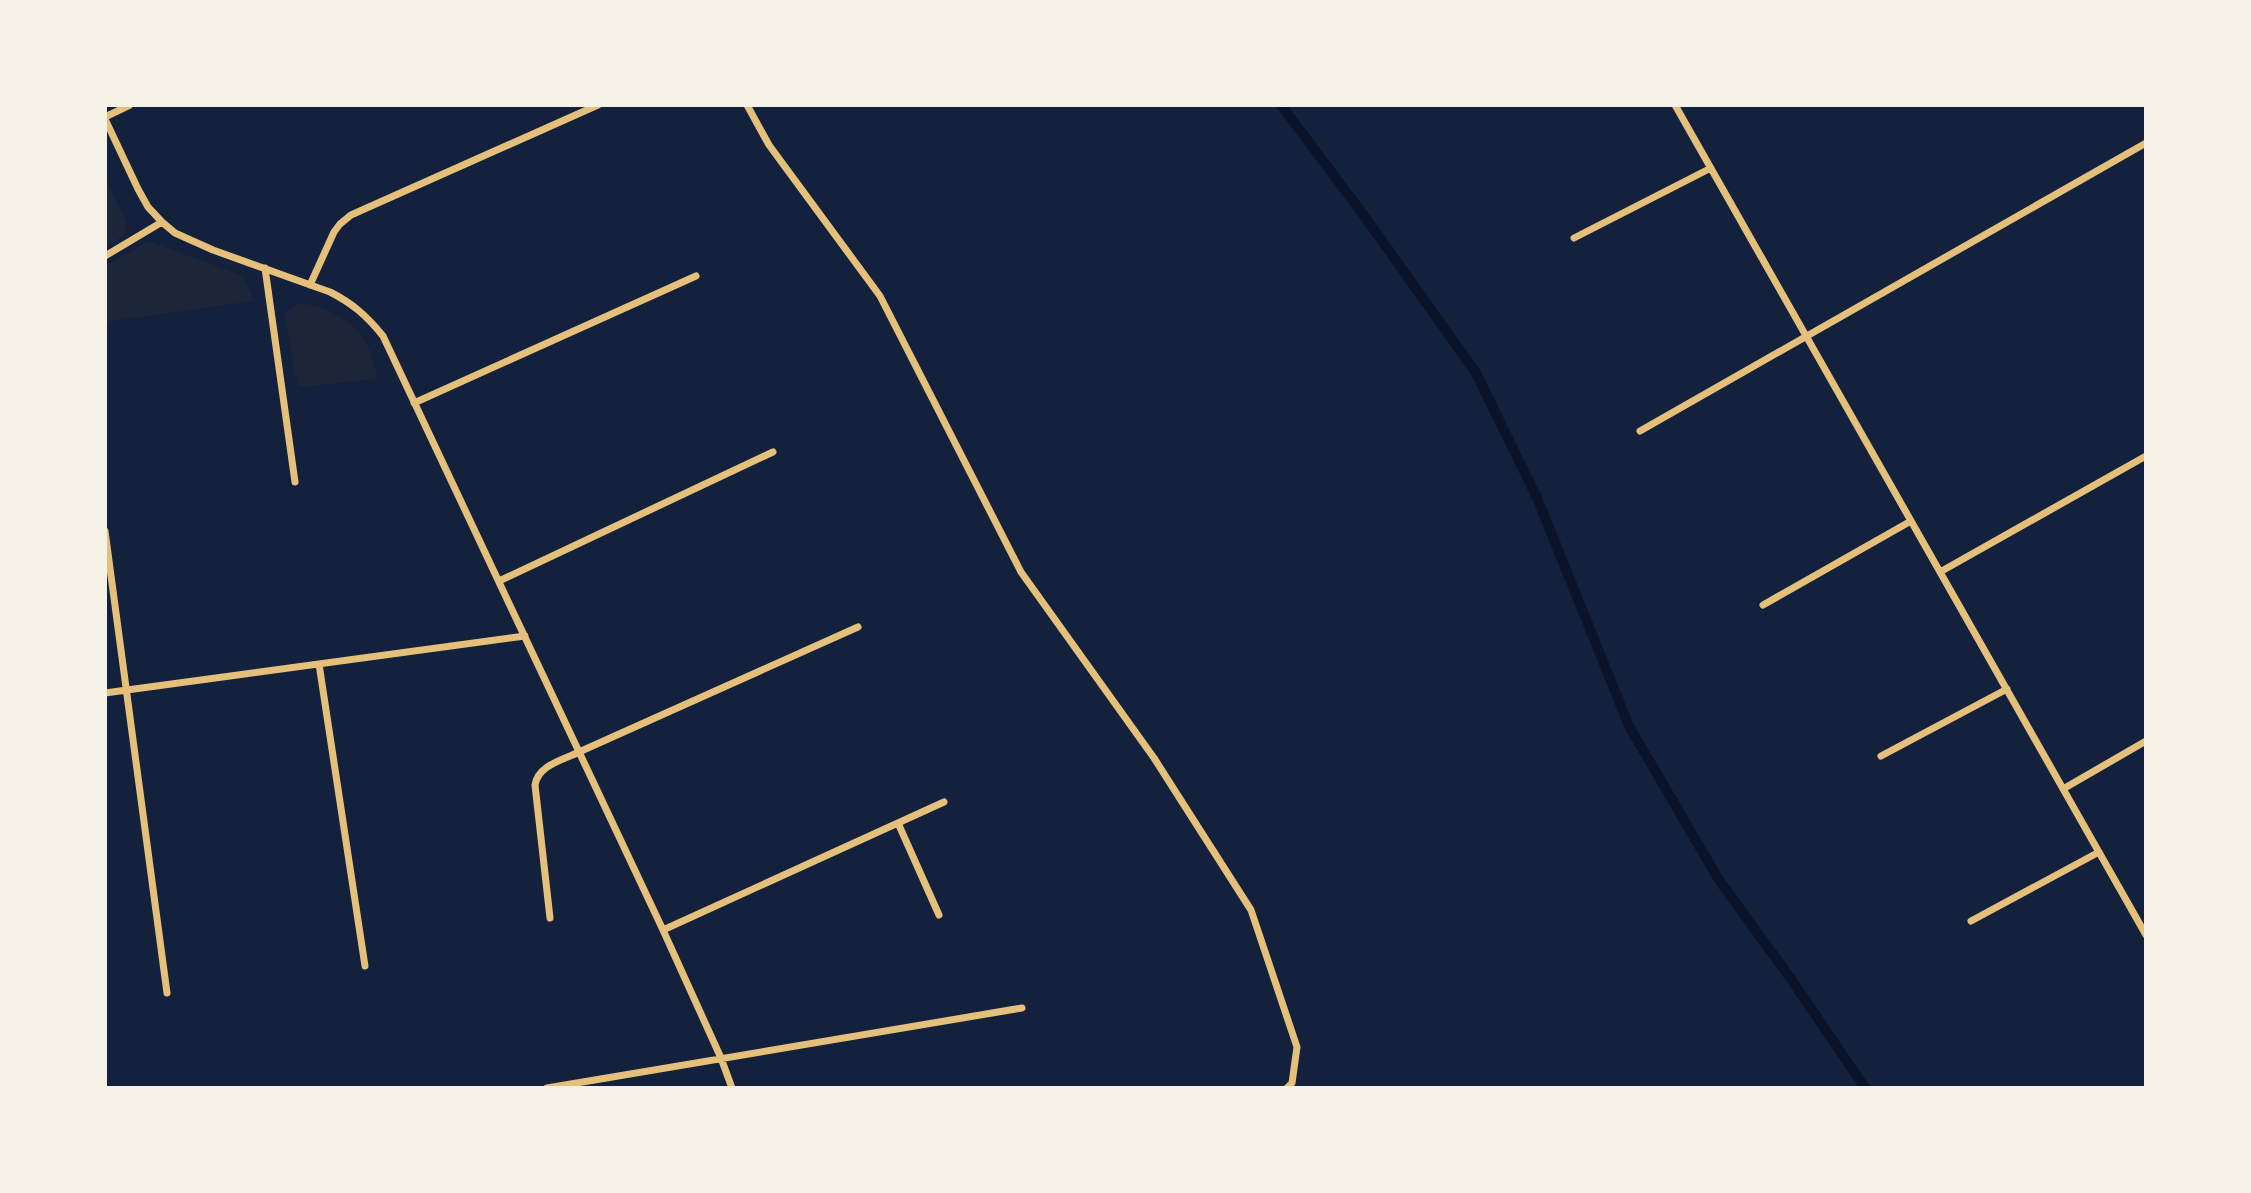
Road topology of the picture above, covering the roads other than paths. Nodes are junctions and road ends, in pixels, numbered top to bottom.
1 (130, 105) edge
2 (598, 105) edge
3 (747, 105) edge
4 (1675, 105) edge
5 (105, 118) edge
6 (2146, 143) edge
7 (1711, 168) junction
8 (162, 222) junction
9 (1574, 238) dead end
10 (105, 256) edge
11 (265, 268) junction
12 (696, 276) dead end
13 (310, 285) junction
14 (1807, 337) junction
15 (414, 403) junction
16 (1640, 431) dead end
17 (773, 452) dead end
18 (2146, 456) edge
19 (295, 482) dead end
20 (1911, 521) junction
21 (105, 531) edge
22 (1940, 572) junction
23 (499, 582) junction
24 (1763, 605) dead end
25 (859, 627) dead end
26 (525, 636) junction
27 (319, 664) junction
28 (2007, 689) junction
29 (126, 690) junction
30 (105, 693) edge
31 (2146, 741) edge
32 (579, 752) junction
33 (1881, 756) dead end
34 (2063, 789) junction
35 (944, 802) dead end
36 (898, 823) junction
37 (2099, 852) junction
38 (939, 915) dead end
39 (550, 918) dead end
40 (1971, 921) dead end
41 (663, 930) junction
42 (2146, 935) edge
43 (365, 966) dead end
44 (167, 993) dead end
45 (1022, 1008) dead end
46 (720, 1058) junction
47 (1289, 1086) edge
48 (547, 1088) edge
49 (732, 1088) edge
50 (1301, 1088) edge

1 - 5 street
2 - 13 street
3 - 47 street
4 - 7 street
5 - 8 street
6 - 14 street
7 - 9 street
7 - 14 street
8 - 10 street
8 - 11 street
11 - 13 street
11 - 19 street
12 - 15 street
13 - 15 street
14 - 16 street
14 - 20 street
15 - 23 street
17 - 23 street
18 - 22 street
20 - 22 street
20 - 24 street
21 - 29 street
22 - 28 street
23 - 26 street
25 - 32 street
26 - 27 street
26 - 32 street
27 - 29 street
27 - 43 street
28 - 33 street
28 - 34 street
29 - 30 street
29 - 44 street
31 - 34 street
32 - 39 street
32 - 41 street
34 - 37 street
35 - 36 street
36 - 38 street
36 - 41 street
37 - 40 street
37 - 42 street
41 - 46 street
45 - 46 street
46 - 48 street
46 - 49 street
47 - 50 street

